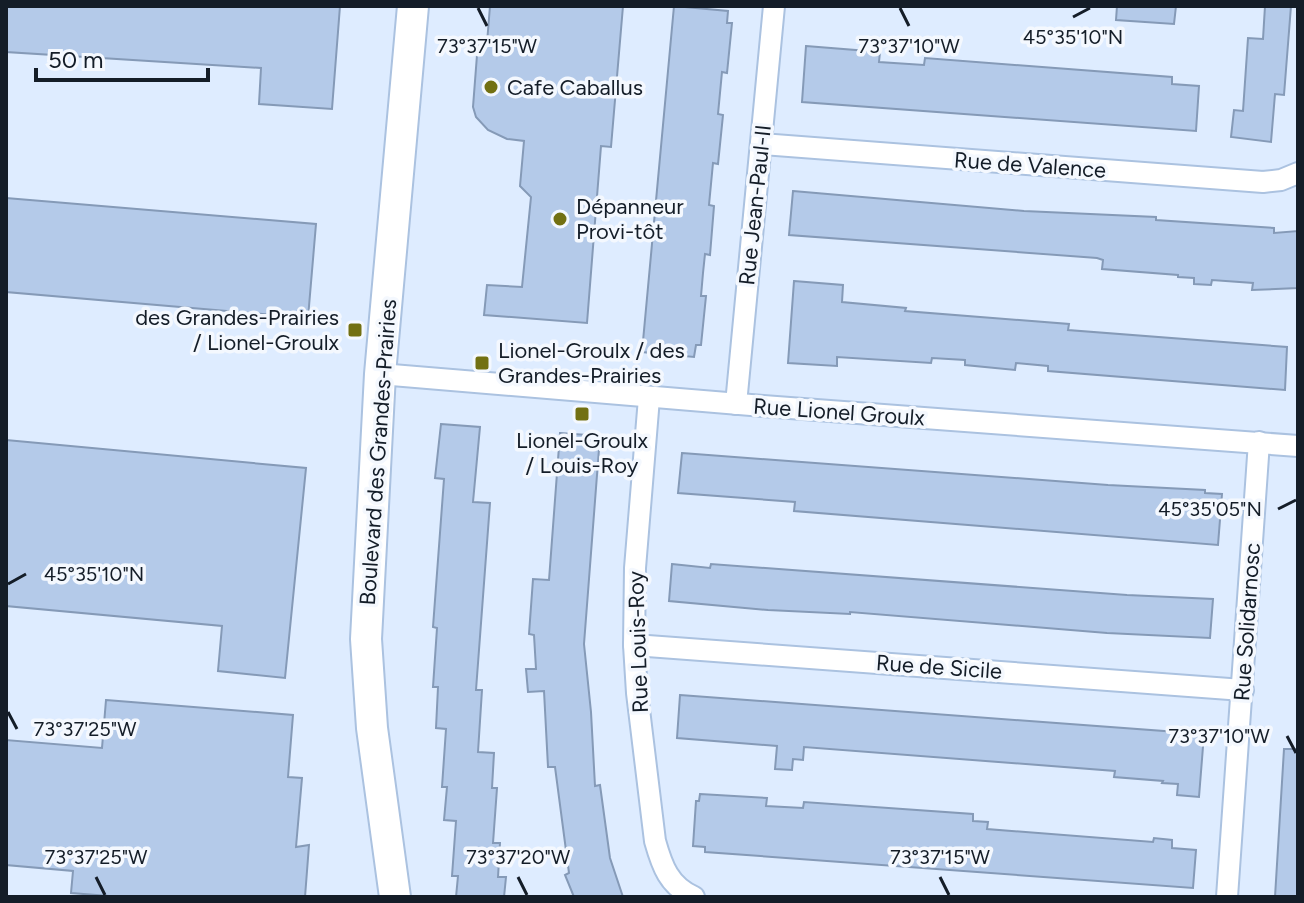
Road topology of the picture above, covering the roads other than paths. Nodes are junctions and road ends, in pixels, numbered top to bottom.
1 (413, 6) edge
2 (774, 6) edge
3 (761, 144) junction
4 (1298, 173) edge
5 (380, 374) junction
6 (649, 398) junction
7 (736, 404) junction
8 (1259, 442) junction
9 (1298, 446) edge
10 (634, 645) junction
11 (1243, 690) junction
12 (395, 897) edge
13 (694, 897) edge
14 (1227, 897) edge

1 - 5 main road, Boulevard des Grandes-Prairies
2 - 3 street, Rue Jean-Paul-II
3 - 4 street, Rue de Valence
3 - 7 street, Rue Jean-Paul-II
5 - 6 street, Rue Lionel Groulx
5 - 12 main road, Boulevard des Grandes-Prairies
6 - 7 street, Rue Lionel Groulx
6 - 10 street, Rue Louis-Roy
7 - 8 street, Rue Lionel Groulx
8 - 9 street, Rue Lionel Groulx
8 - 11 street, Rue Solidarnosc
10 - 11 street, Rue de Sicile
10 - 13 street, Rue Louis-Roy
11 - 14 street, Rue Solidarnosc

